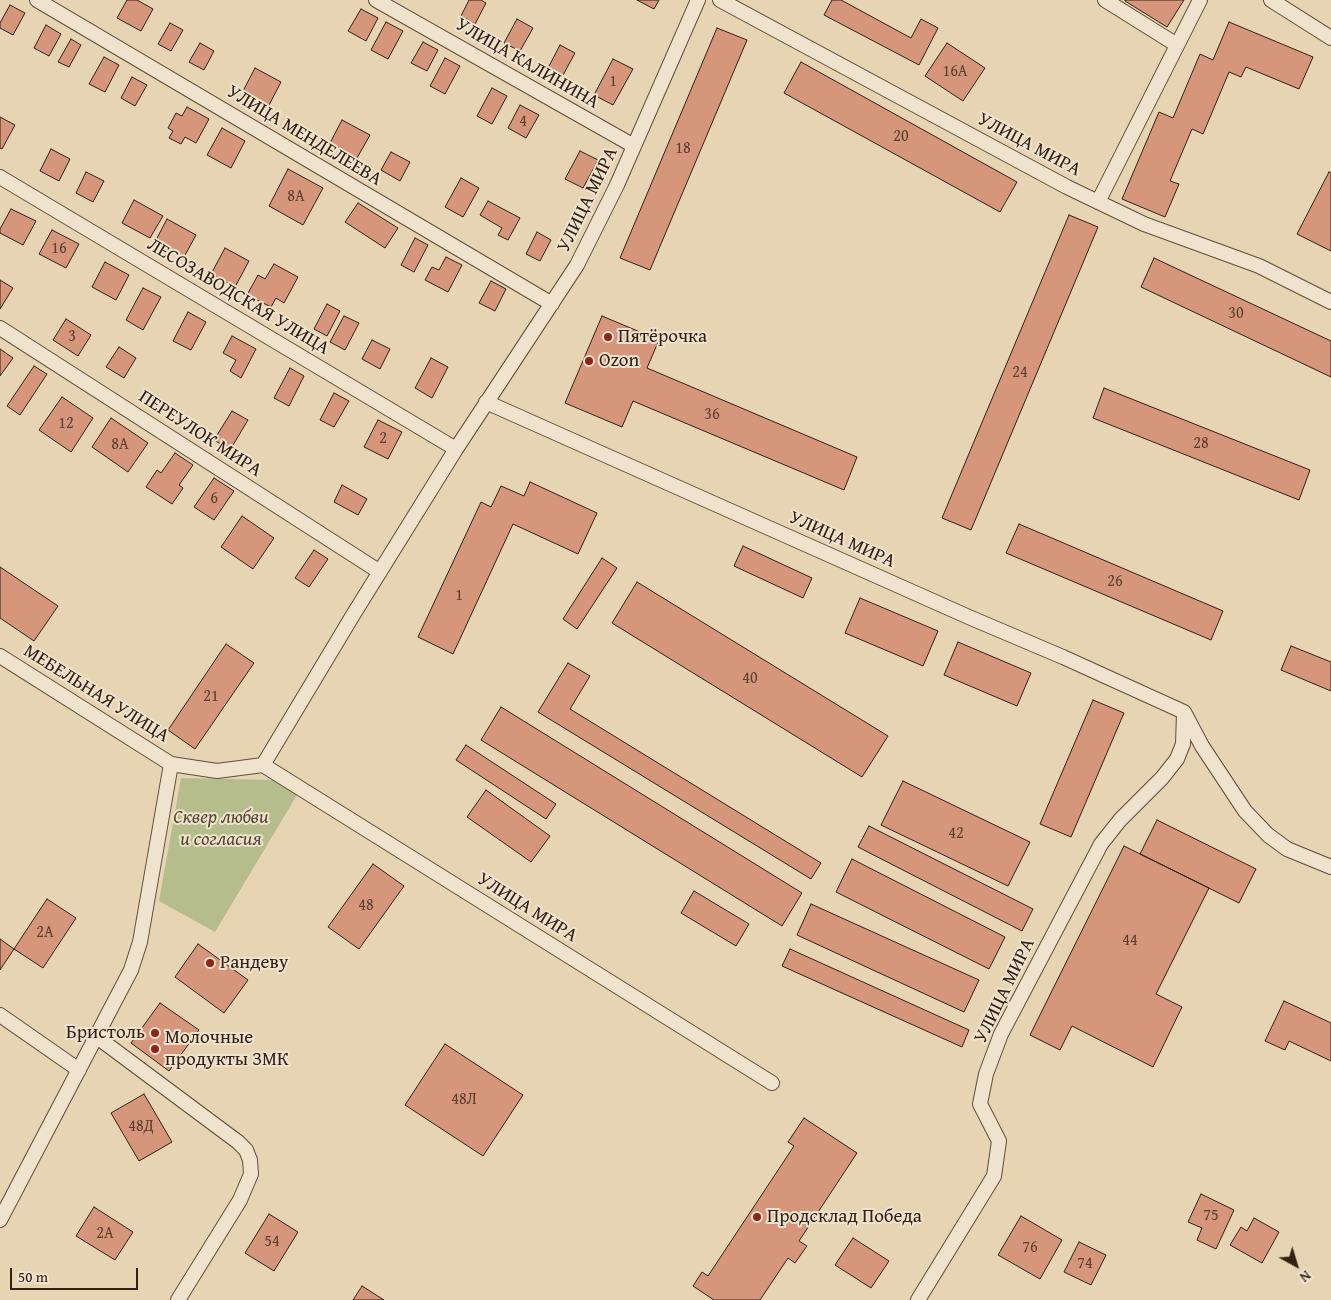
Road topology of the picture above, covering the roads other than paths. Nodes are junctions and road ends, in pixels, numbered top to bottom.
1 (37, 0) edge
2 (376, 0) edge
3 (698, 0) edge
4 (720, 0) edge
5 (1105, 0) edge
6 (1200, 0) edge
7 (1271, 0) edge
8 (1331, 38) edge
9 (1176, 45) junction
10 (634, 146) junction
11 (0, 177) edge
12 (1098, 202) junction
13 (1331, 302) edge
14 (552, 304) junction
15 (0, 328) edge
16 (486, 402) junction
17 (456, 449) junction
18 (380, 572) junction
19 (0, 656) edge
20 (1184, 712) junction
21 (172, 764) junction
22 (263, 764) junction
23 (1331, 867) edge
24 (0, 1015) edge
25 (97, 1037) junction
26 (79, 1070) junction
27 (772, 1083) dead end
28 (0, 1220) edge
29 (178, 1300) edge
30 (918, 1300) edge

1 - 14 street, УЛИЦА МЕНДЕЛЕЕВА
2 - 10 street, УЛИЦА КАЛИНИНА
3 - 10 street, УЛИЦА МИРА
4 - 12 street, УЛИЦА МИРА
5 - 9 street
6 - 9 street
7 - 8 street
9 - 12 street
10 - 14 street, УЛИЦА МИРА
11 - 17 street, ЛЕСОЗАВОДСКАЯ УЛИЦА
12 - 13 street, УЛИЦА МИРА
14 - 16 street, УЛИЦА МИРА
15 - 18 street, ПЕРЕУЛОК МИРА
16 - 17 street, УЛИЦА МИРА
16 - 20 street, УЛИЦА МИРА
17 - 18 street, УЛИЦА МИРА
18 - 22 street, УЛИЦА МИРА
19 - 21 street, МЕБЕЛЬНАЯ УЛИЦА
20 - 23 street
20 - 30 street, УЛИЦА МИРА
21 - 22 street
21 - 25 street
22 - 27 street, УЛИЦА МИРА
24 - 26 street
25 - 26 street
25 - 29 street
26 - 28 street

